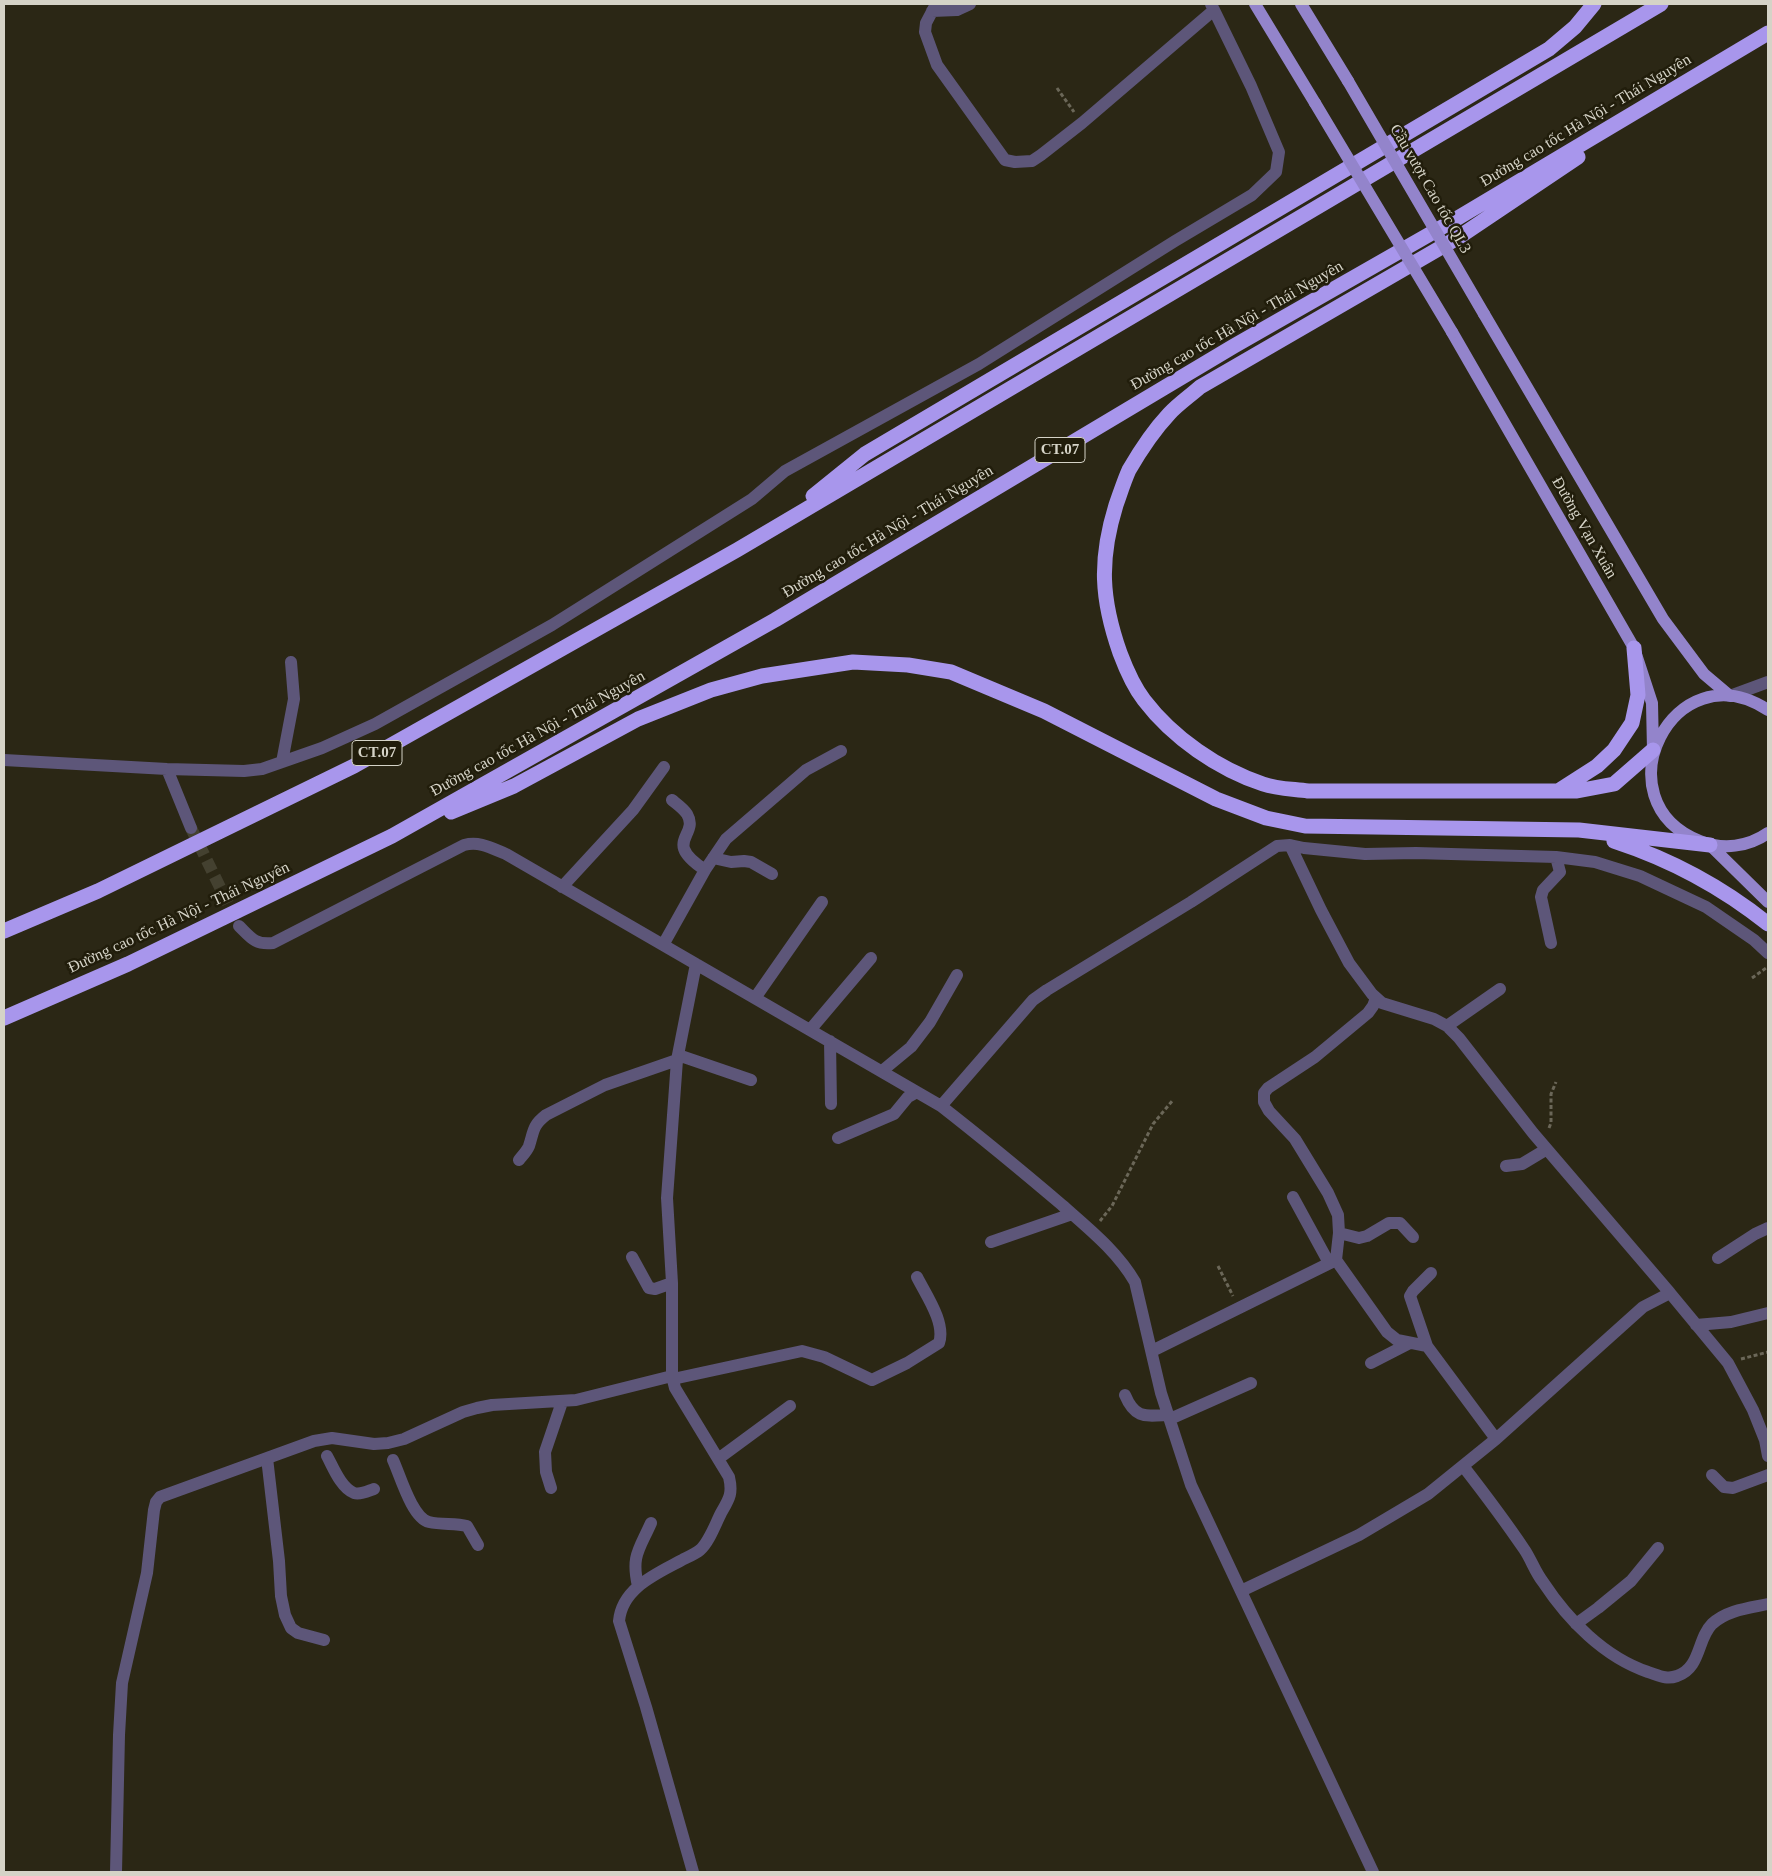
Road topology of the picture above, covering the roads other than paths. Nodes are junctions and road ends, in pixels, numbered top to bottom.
1 (970, 4) edge
2 (1255, 4) edge
3 (1301, 4) edge
4 (1594, 4) edge
5 (1660, 4) edge
6 (934, 7) edge
7 (1212, 7) edge
8 (1768, 33) edge
9 (1725, 58) junction
10 (1484, 314) joint
11 (775, 528) junction
12 (1634, 648) junction
13 (290, 662) dead end
14 (1768, 682) edge
15 (1730, 696) junction
16 (1768, 710) edge
17 (1653, 750) junction
18 (841, 751) dead end
19 (4, 760) edge
20 (282, 762) junction
21 (664, 767) dead end
22 (167, 769) junction
23 (1558, 791) junction
24 (672, 800) dead end
25 (191, 828) tunnel mouth
26 (1579, 830) junction
27 (1768, 833) edge
28 (392, 836) junction
29 (1290, 845) junction
30 (1710, 845) junction
31 (1556, 857) junction
32 (713, 858) junction
33 (705, 870) junction
34 (772, 874) dead end
35 (562, 886) junction
36 (822, 902) dead end
37 (1768, 902) edge
38 (1768, 924) edge
39 (239, 926) tunnel mouth
40 (4, 931) edge
41 (1550, 943) dead end
42 (663, 945) junction
43 (1768, 953) edge
44 (871, 958) dead end
45 (696, 964) junction
46 (957, 975) dead end
47 (1500, 990) dead end
48 (755, 998) junction
49 (1376, 998) junction
50 (4, 1018) edge
51 (1447, 1026) junction
52 (810, 1030) junction
53 (830, 1041) junction
54 (678, 1057) junction
55 (882, 1071) junction
56 (751, 1080) dead end
57 (917, 1092) junction
58 (830, 1104) dead end
59 (940, 1106) junction
60 (838, 1138) dead end
61 (1544, 1146) junction
62 (519, 1160) dead end
63 (1506, 1166) dead end
64 (1293, 1197) dead end
65 (1072, 1214) junction
66 (1768, 1228) edge
67 (1340, 1233) junction
68 (1413, 1237) dead end
69 (991, 1242) dead end
70 (632, 1256) dead end
71 (1718, 1258) dead end
72 (1332, 1262) junction
73 (1431, 1273) dead end
74 (917, 1277) dead end
75 (672, 1282) junction
76 (1670, 1294) junction
77 (1768, 1313) edge
78 (1696, 1325) junction
79 (1408, 1344) junction
80 (1427, 1346) junction
81 (1152, 1352) junction
82 (1371, 1363) dead end
83 (672, 1377) junction
84 (1251, 1384) dead end
85 (1125, 1395) dead end
86 (562, 1402) junction
87 (790, 1406) dead end
88 (1169, 1417) junction
89 (1496, 1439) junction
90 (325, 1449) junction
91 (391, 1452) junction
92 (1768, 1456) edge
93 (267, 1458) junction
94 (718, 1459) junction
95 (1463, 1466) junction
96 (1712, 1475) dead end
97 (1768, 1475) edge
98 (374, 1488) dead end
99 (551, 1488) dead end
100 (651, 1523) dead end
101 (478, 1545) dead end
102 (1658, 1548) dead end
103 (638, 1586) junction
104 (1240, 1591) junction
105 (1768, 1604) edge
106 (1576, 1624) junction
107 (324, 1640) dead end
108 (116, 1872) edge
109 (693, 1872) edge
110 (1373, 1872) edge

1 - 6 street
2 - 12 main road, Đường Vạn Xuân, bridge
3 - 10 main road, Cầu vượt Cao tốc QL3, bridge
4 - 11 highway
5 - 11 highway, CT.07
6 - 7 street
7 - 20 street
8 - 9 highway, Đường cao tốc Hà Nội - Thái Nguyên / CT.07
9 - 23 highway
9 - 28 highway, Đường cao tốc Hà Nội - Thái Nguyên / CT.07
10 - 15 main road, Đường Vạn Xuân
11 - 40 highway, CT.07
12 - 17 main road, Đường Vạn Xuân
12 - 23 highway
13 - 20 street
14 - 15 street
15 - 16 main road
15 - 17 main road
17 - 23 highway
17 - 30 main road, Đường Vạn Xuân
18 - 32 street
19 - 22 street
20 - 22 street
21 - 35 street
22 - 25 street
24 - 33 street
26 - 28 highway
26 - 30 highway
26 - 38 highway
27 - 30 main road
28 - 50 highway, Đường cao tốc Hà Nội - Thái Nguyên / CT.07
29 - 31 street
29 - 49 street
29 - 59 street
30 - 37 main road
31 - 41 street
31 - 43 street
32 - 33 street
32 - 34 street
33 - 42 street
35 - 39 street
35 - 42 street
36 - 48 street
42 - 45 street
44 - 52 street
45 - 48 street
45 - 54 street
46 - 55 street
47 - 51 street
48 - 52 street
49 - 51 street
49 - 67 street
51 - 61 street
52 - 53 street
53 - 55 street
53 - 58 street
54 - 56 street
54 - 62 street
54 - 75 street
55 - 57 street
57 - 59 street
57 - 60 street
59 - 65 street
61 - 63 street
61 - 76 street
64 - 72 street
65 - 69 street
65 - 81 street
66 - 71 street
67 - 68 street
67 - 72 street
70 - 75 street
72 - 79 street
72 - 81 street
73 - 80 street
74 - 83 street
75 - 83 street
76 - 78 street
76 - 89 street
77 - 78 street
78 - 92 street
79 - 80 street
79 - 82 street
80 - 89 street
81 - 88 street
83 - 86 street
83 - 94 street
84 - 88 street
85 - 88 street
86 - 91 street
86 - 99 street
87 - 94 street
88 - 104 street
89 - 95 street
90 - 91 street
90 - 93 street
90 - 98 street
91 - 101 street
93 - 107 street
93 - 108 street
94 - 103 street
95 - 104 street
95 - 106 street
96 - 97 street
100 - 103 street
102 - 106 street
103 - 109 street
104 - 110 street
105 - 106 street

